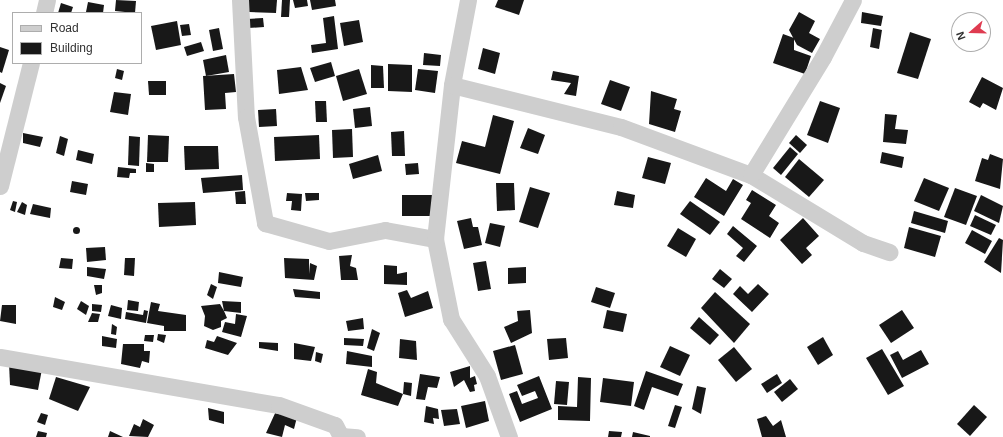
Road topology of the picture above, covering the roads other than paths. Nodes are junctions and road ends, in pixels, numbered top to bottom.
1 (47, 0) edge
2 (240, 0) edge
3 (468, 0) edge
4 (853, 0) edge
5 (44, 12) edge
6 (31, 64) edge
7 (452, 85) junction
8 (751, 175) junction
9 (0, 186) edge
10 (435, 239) junction
11 (889, 252) dead end
12 (0, 357) edge
13 (346, 437) edge
14 (509, 437) edge

1 - 5 street
2 - 10 street
3 - 7 street
4 - 8 street
6 - 9 street
7 - 8 street
7 - 10 street
8 - 11 street
10 - 14 street
12 - 13 street

